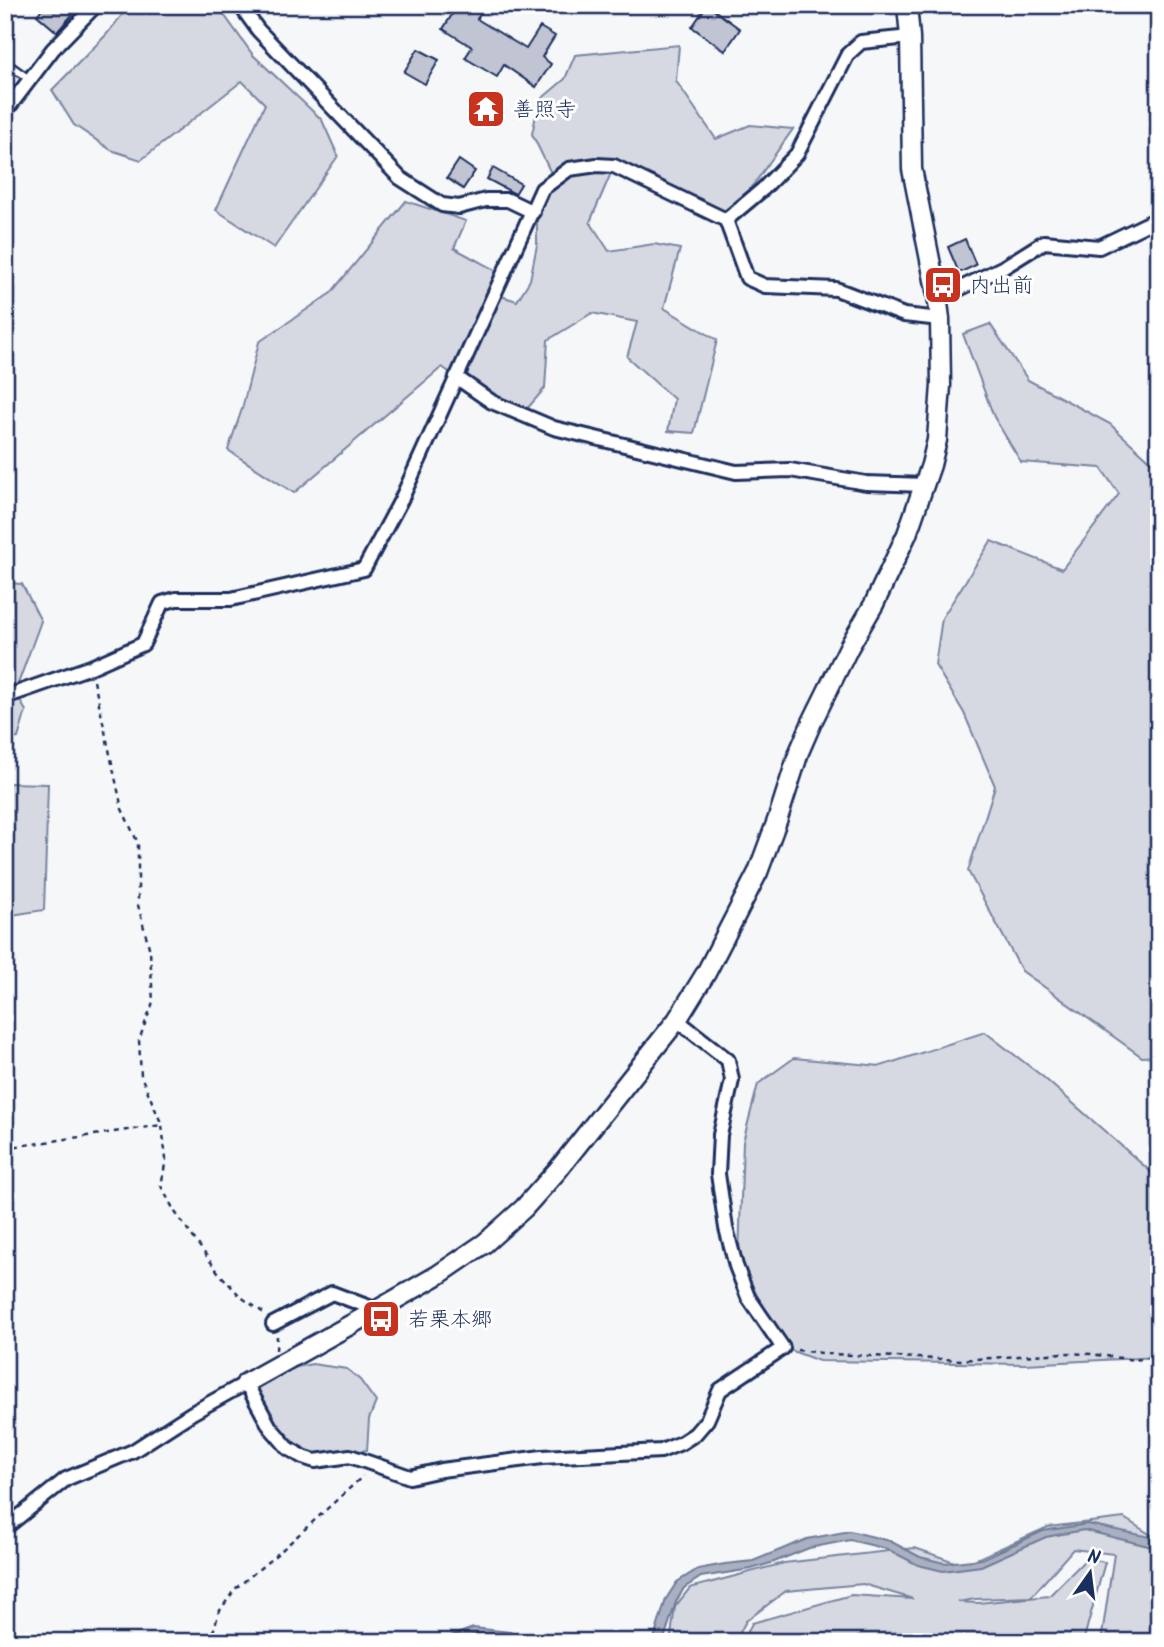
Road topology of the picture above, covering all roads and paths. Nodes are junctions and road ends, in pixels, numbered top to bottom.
1 (96, 5) edge
2 (240, 5) edge
3 (908, 5) edge
4 (910, 37) junction
5 (5, 62) edge
6 (29, 79) junction
7 (5, 111) edge
8 (533, 212) junction
9 (1159, 218) edge
10 (726, 220) junction
11 (937, 295) junction
12 (940, 319) junction
13 (456, 376) junction
14 (925, 485) junction
15 (92, 667) junction
16 (5, 696) edge
17 (677, 1020) junction
18 (162, 1125) junction
19 (5, 1148) edge
20 (377, 1310) junction
21 (273, 1324) junction
22 (783, 1348) junction
23 (1159, 1356) edge
24 (277, 1366) junction
25 (246, 1383) junction
26 (377, 1464) junction
27 (5, 1528) edge
28 (210, 1642) edge

1 - 6 street
2 - 8 street
3 - 4 street
4 - 10 street
4 - 11 street
5 - 6 lane
6 - 7 street
8 - 10 street
8 - 13 street
9 - 11 street
10 - 12 street
11 - 12 street
12 - 14 street
13 - 14 street
13 - 15 street
14 - 17 street
15 - 16 street
15 - 18 path
17 - 20 street
17 - 22 street
18 - 19 path
18 - 21 path
20 - 21 street
20 - 24 street
21 - 24 path
22 - 23 path
22 - 26 street
24 - 25 street
25 - 26 street
25 - 27 street
26 - 28 path

